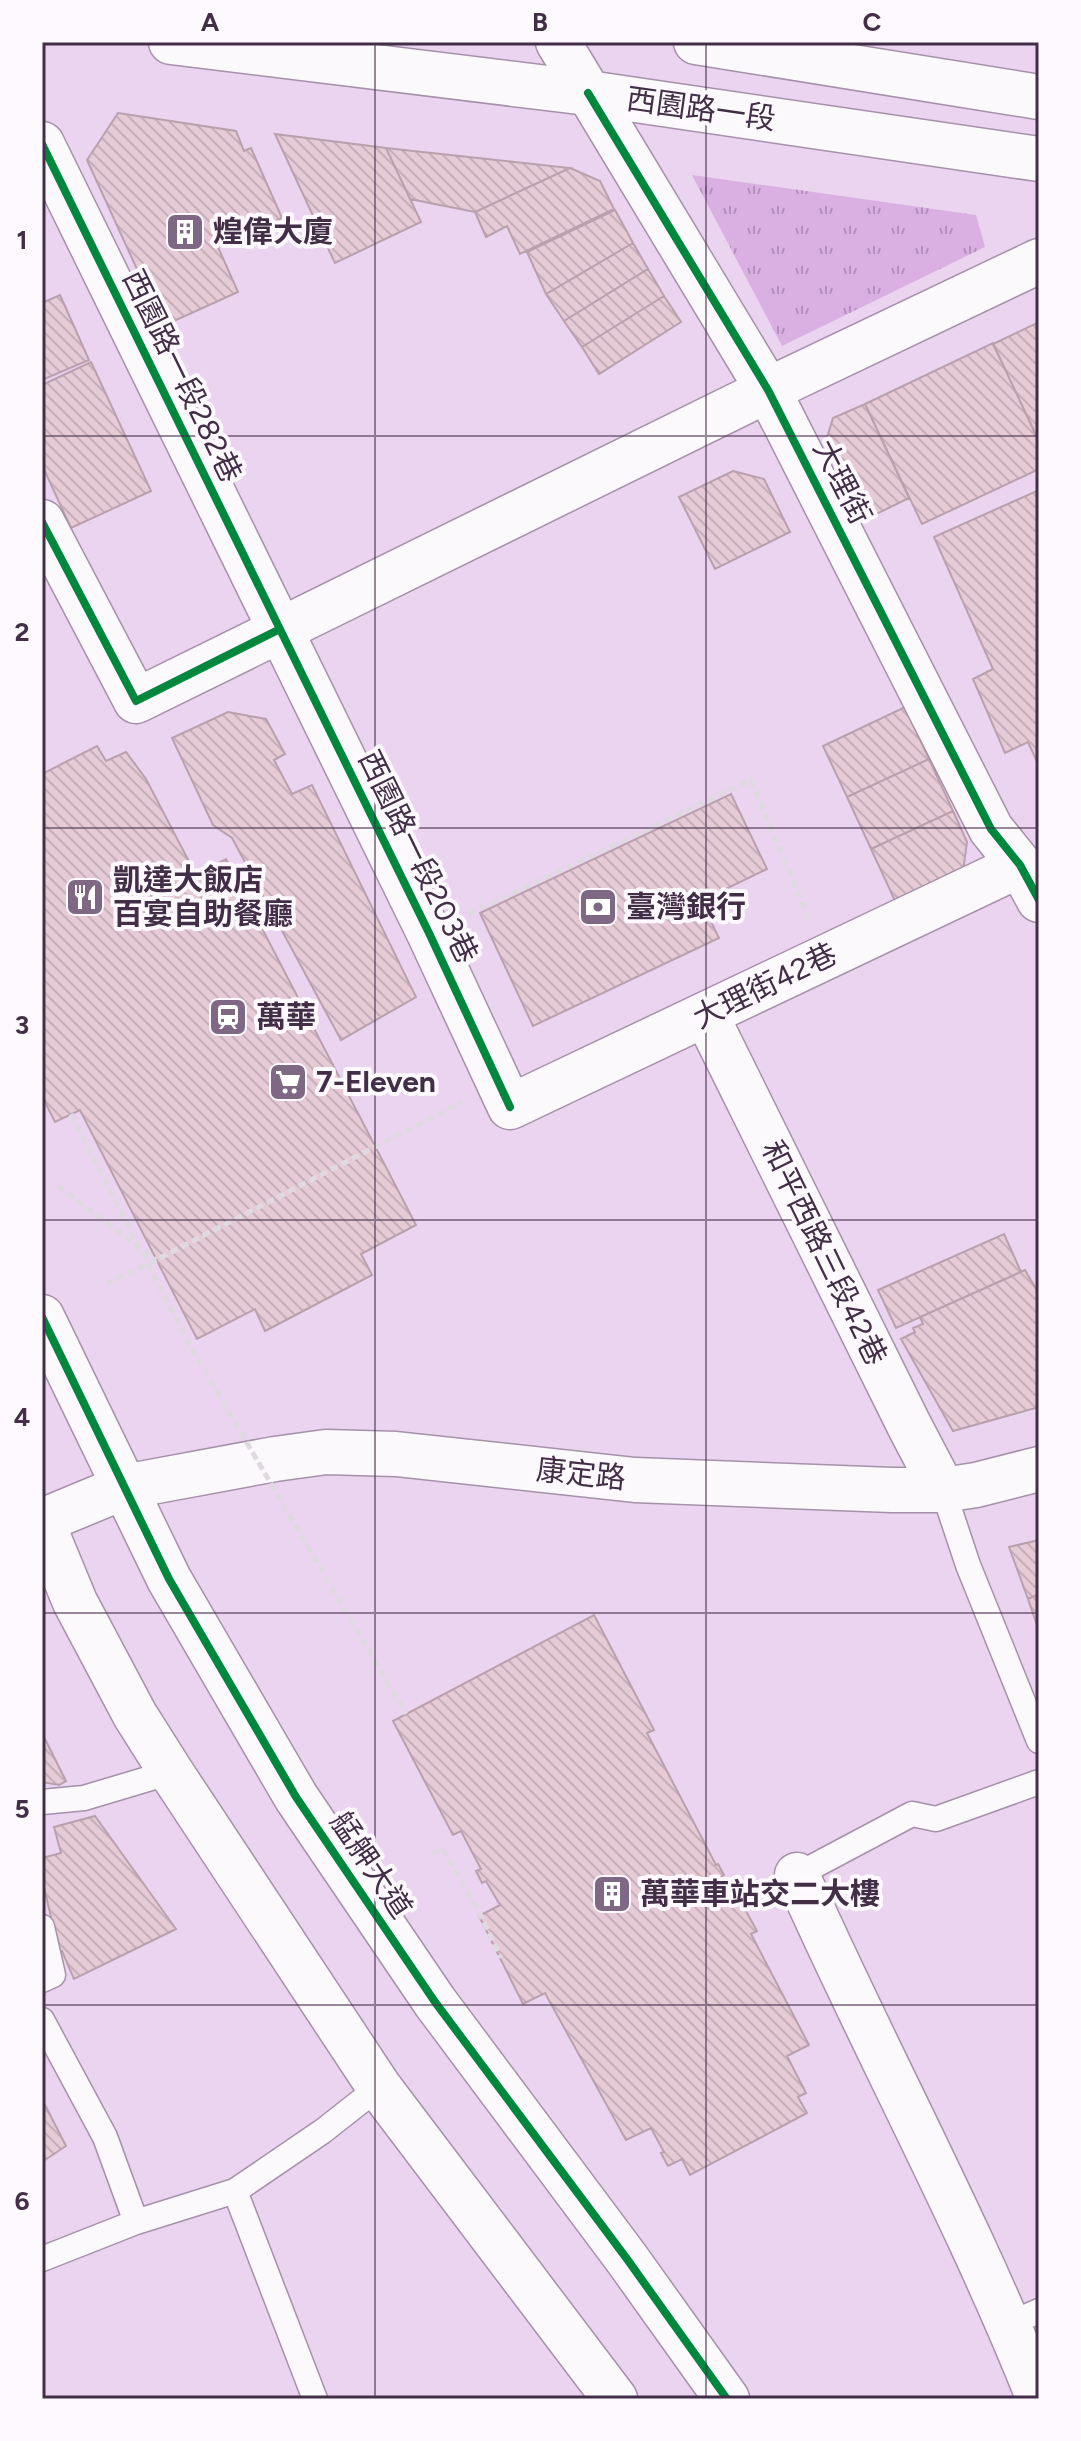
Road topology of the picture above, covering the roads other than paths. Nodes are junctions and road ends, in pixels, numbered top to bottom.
1 (171, 42) edge
2 (558, 42) edge
3 (696, 42) edge
4 (588, 93) junction
5 (1039, 97) edge
6 (42, 144) edge
7 (1039, 159) edge
8 (1039, 261) edge
9 (768, 390) junction
10 (42, 522) edge
11 (280, 629) junction
12 (1030, 883) edge
13 (706, 1015) junction
14 (504, 1095) joint
15 (42, 1317) edge
16 (1039, 1469) edge
17 (124, 1487) junction
18 (943, 1490) junction
19 (42, 1522) edge
20 (1039, 1741) edge
21 (171, 1772) junction
22 (1039, 1782) edge
23 (42, 1802) edge
24 (797, 1875) joint
25 (42, 1927) edge
26 (42, 1980) edge
27 (42, 2020) edge
28 (379, 2087) junction
29 (235, 2191) junction
30 (136, 2222) junction
31 (42, 2259) edge
32 (1024, 2318) edge
33 (315, 2399) edge
34 (615, 2399) edge
35 (727, 2399) edge
36 (1039, 2399) edge

1 - 4 street, 西園路一段
2 - 4 street, 大理街
3 - 5 street
4 - 7 street, 西園路一段
4 - 9 street, 大理街
6 - 11 street, 西園路一段282巷
8 - 9 street
9 - 11 street
9 - 12 street, 大理街
10 - 11 street
11 - 14 street, 西園路一段203巷
12 - 13 street, 大理街42巷
13 - 14 street, 大理街42巷
13 - 18 street, 和平西路三段42巷
15 - 17 street, 艋舺大道
16 - 18 street, 康定路
17 - 18 street, 康定路
17 - 19 street, 康定路
17 - 35 street, 艋舺大道
18 - 20 lane
19 - 21 street
21 - 23 lane
21 - 28 street
22 - 24 lane
24 - 32 street
25 - 26 lane
27 - 30 lane
28 - 29 lane
28 - 34 street
29 - 30 lane
29 - 33 lane
30 - 31 lane
32 - 36 street

